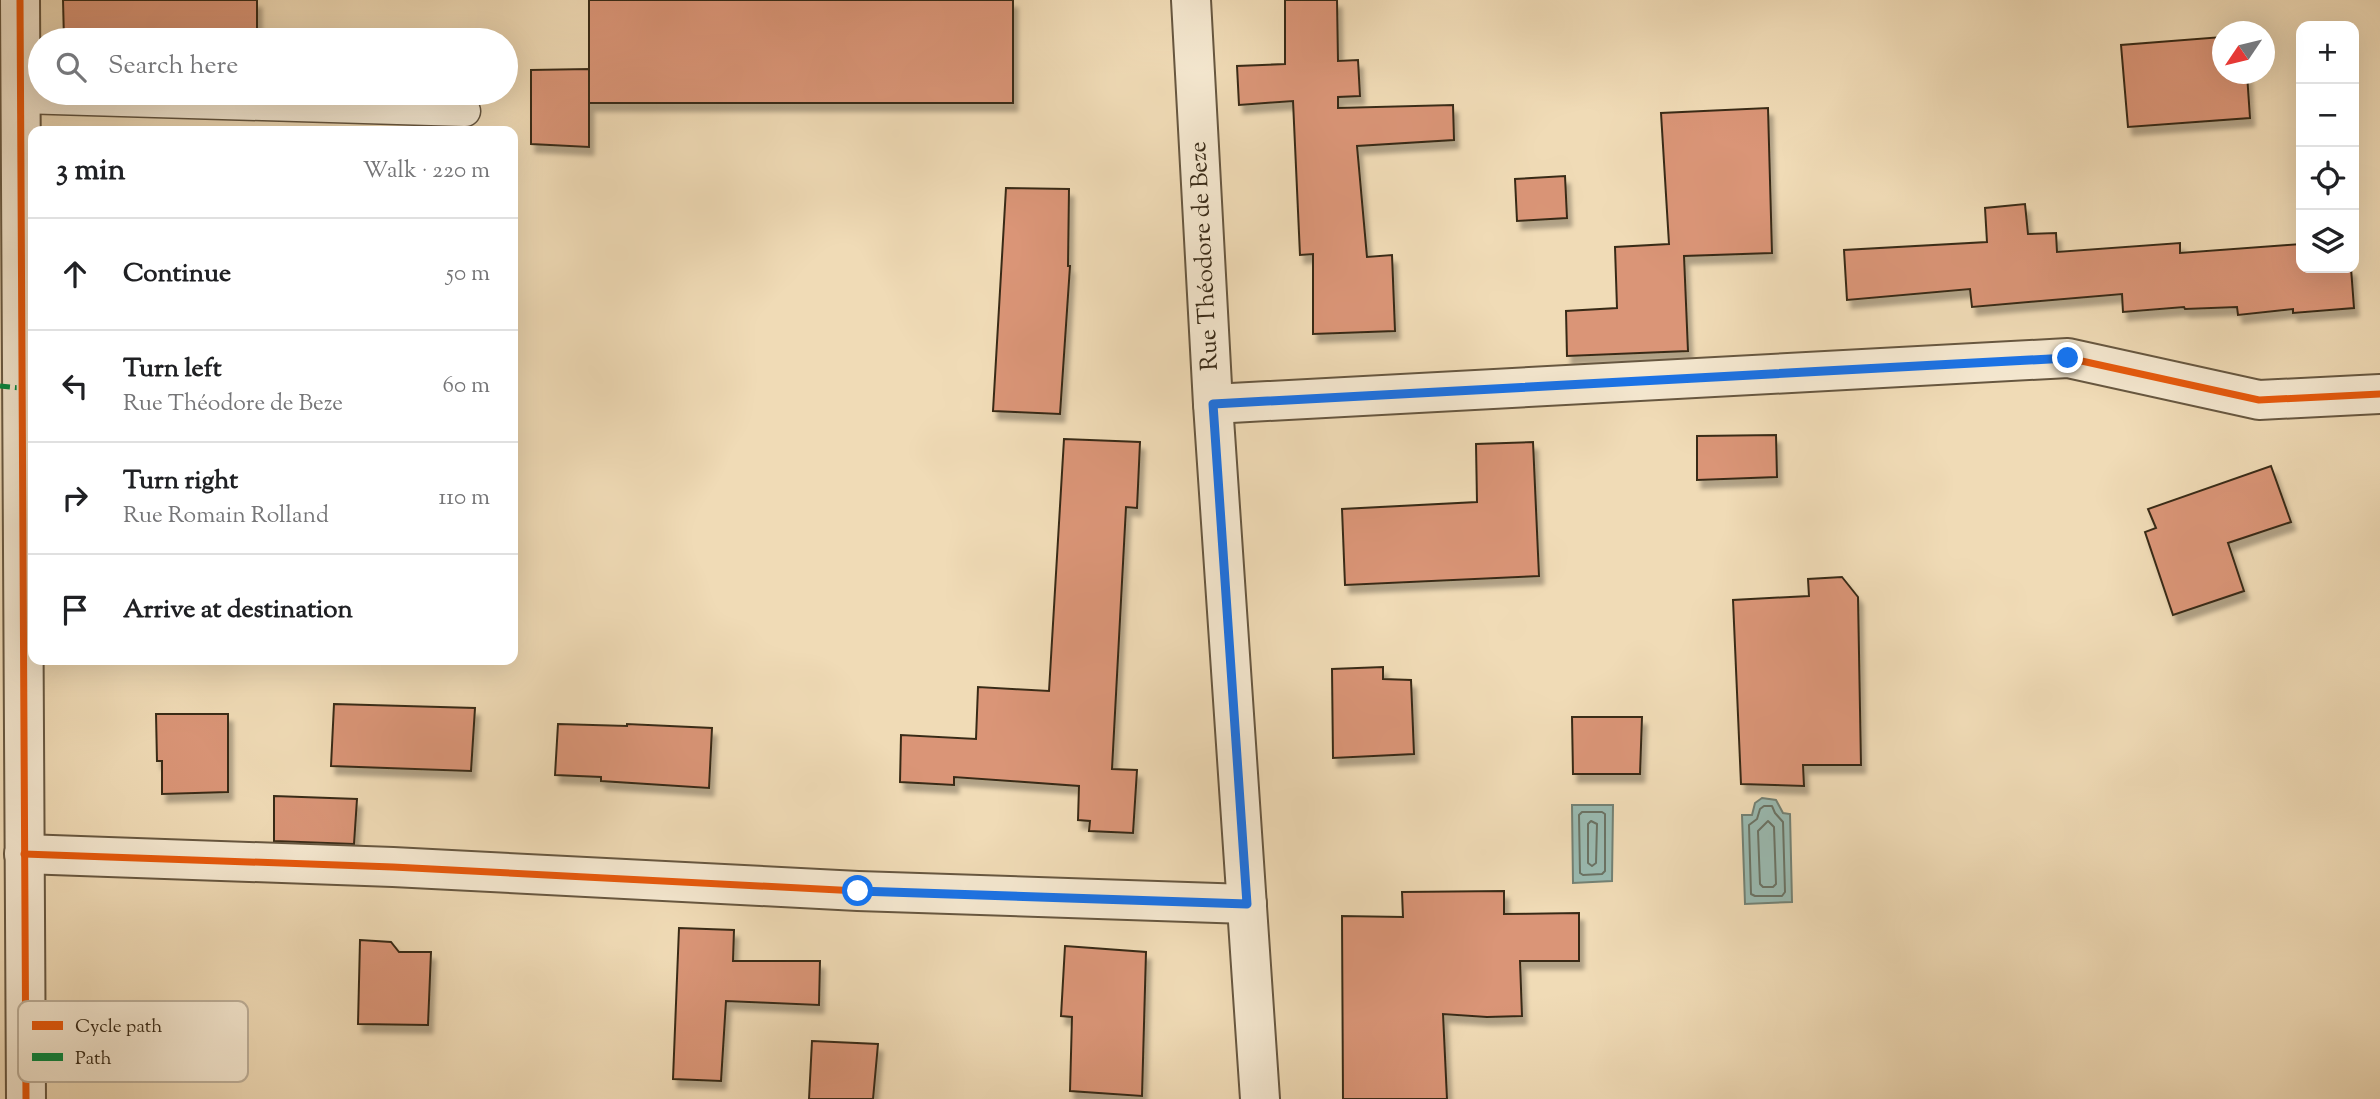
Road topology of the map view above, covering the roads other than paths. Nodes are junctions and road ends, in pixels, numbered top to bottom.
1 (20, 0) edge
2 (1191, 0) edge
3 (20, 98) junction
4 (28, 98) edge
5 (260, 105) edge
6 (465, 111) dead end
7 (10, 138) edge
8 (2380, 394) edge
9 (1213, 404) junction
10 (24, 854) junction
11 (1247, 904) junction
12 (13, 1016) edge
13 (18, 1048) edge
14 (1260, 1099) edge

1 - 3 street
2 - 9 street, Rue Théodore de Beze
3 - 4 lane
3 - 7 street
5 - 6 lane
7 - 10 street
8 - 9 street
9 - 11 street, Rue Théodore de Beze
10 - 11 street
10 - 12 street
11 - 14 street, Rue Théodore de Beze
12 - 13 street

